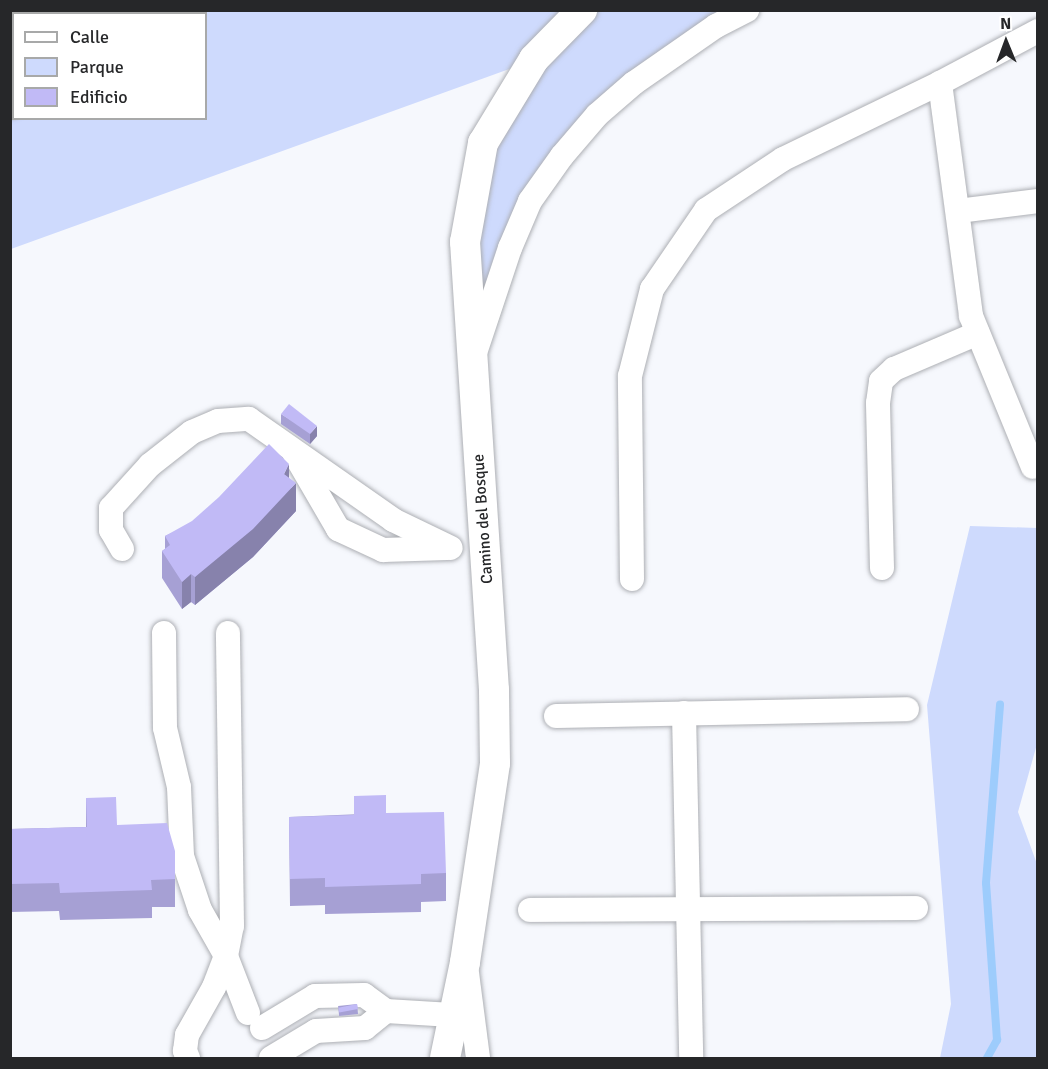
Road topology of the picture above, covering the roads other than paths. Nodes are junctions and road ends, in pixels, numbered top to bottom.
1 (582, 10) edge
2 (747, 10) edge
3 (1038, 31) edge
4 (940, 83) junction
5 (1038, 201) edge
6 (958, 211) junction
7 (978, 333) junction
8 (473, 361) junction
9 (292, 449) junction
10 (1033, 468) dead end
11 (451, 548) junction
12 (122, 549) dead end
13 (485, 551) junction
14 (882, 568) dead end
15 (632, 579) dead end
16 (164, 633) dead end
17 (228, 633) dead end
18 (907, 709) dead end
19 (684, 713) junction
20 (556, 716) dead end
21 (916, 908) dead end
22 (688, 909) junction
23 (530, 910) dead end
24 (226, 956) junction
25 (465, 962) junction
26 (386, 1011) junction
27 (452, 1015) junction
28 (195, 1021) junction
29 (255, 1021) junction
30 (184, 1056) edge
31 (264, 1059) edge
32 (271, 1059) edge
33 (445, 1059) edge
34 (478, 1059) edge
35 (691, 1059) edge

1 - 8 street, Camino del Bosque
2 - 8 street
3 - 4 street
4 - 6 street
4 - 15 street
5 - 6 street
6 - 7 street
7 - 10 street
7 - 14 street
8 - 13 street, Camino del Bosque
9 - 11 street
9 - 11 street
9 - 12 street
11 - 13 street
13 - 25 street, Camino del Bosque
16 - 24 street
17 - 24 street
18 - 19 street
19 - 20 street
19 - 22 street
21 - 22 street
22 - 23 street
22 - 35 street
24 - 28 street
24 - 29 street
25 - 27 street, Camino del Bosque
25 - 34 street
26 - 27 street
26 - 29 street
26 - 32 street
27 - 33 street, Camino del Bosque
28 - 29 street
28 - 30 street
29 - 31 street

